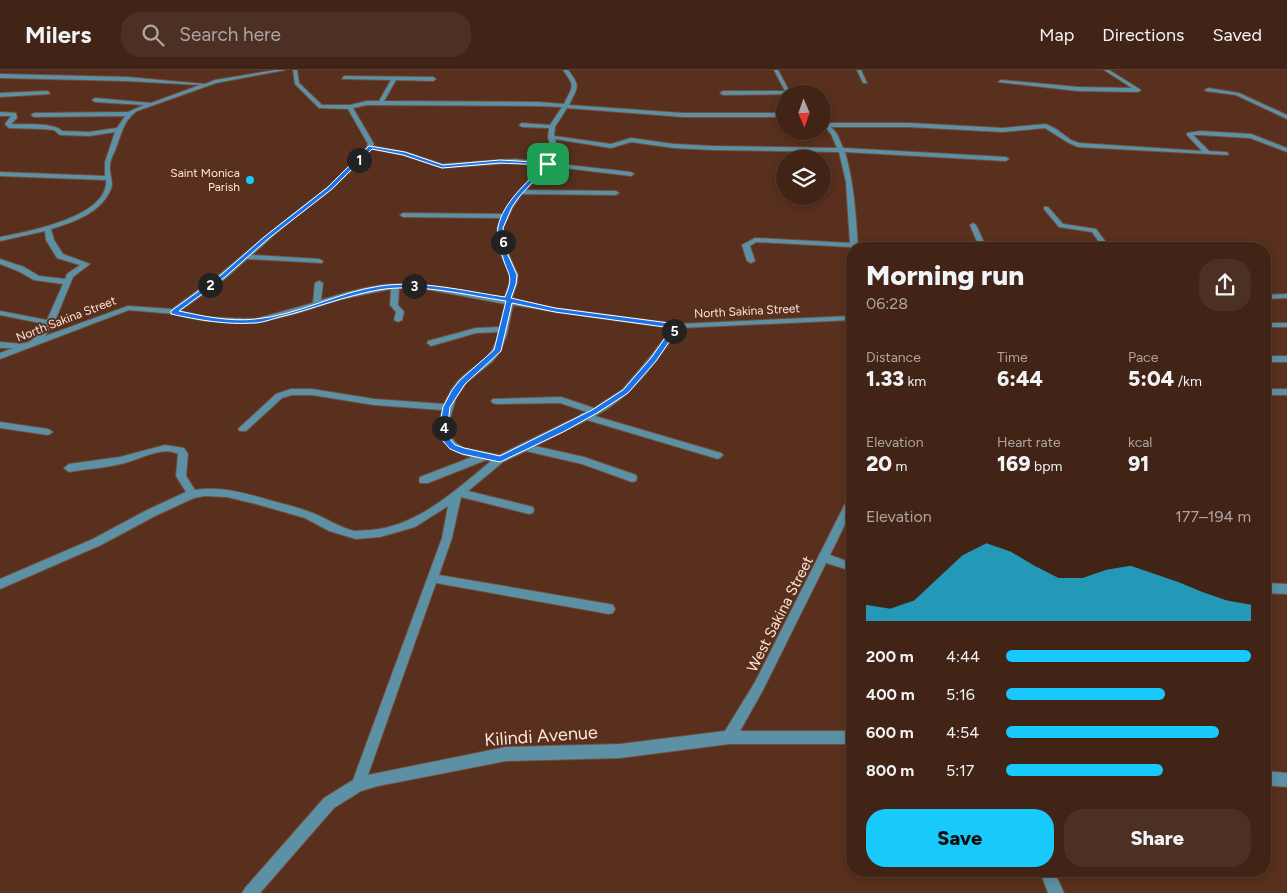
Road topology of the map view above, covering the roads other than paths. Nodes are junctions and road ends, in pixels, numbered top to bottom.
1 (283, 70) edge
2 (295, 70) edge
3 (565, 70) edge
4 (776, 70) edge
5 (859, 70) edge
6 (1106, 70) edge
7 (0, 76) edge
8 (344, 78) dead end
9 (395, 78) junction
10 (433, 79) dead end
11 (865, 82) dead end
12 (1001, 82) dead end
13 (209, 84) junction
14 (784, 85) edge
15 (1208, 90) dead end
16 (48, 93) dead end
17 (723, 93) dead end
18 (0, 94) edge
19 (776, 94) edge
20 (95, 100) dead end
21 (150, 104) junction
22 (380, 104) junction
23 (566, 106) junction
24 (350, 108) junction
25 (0, 114) edge
26 (128, 114) junction
27 (34, 115) dead end
28 (776, 115) edge
29 (1287, 117) edge
30 (831, 124) edge
31 (522, 125) dead end
32 (552, 127) junction
33 (118, 130) junction
34 (831, 133) edge
35 (551, 138) junction
36 (371, 147) junction
37 (842, 150) junction
38 (1287, 150) edge
39 (1207, 153) junction
40 (1226, 154) dead end
41 (1006, 159) dead end
42 (548, 164) junction
43 (0, 174) edge
44 (631, 174) dead end
45 (108, 178) junction
46 (521, 192) junction
47 (616, 193) dead end
48 (1046, 208) dead end
49 (403, 215) dead end
50 (505, 216) junction
51 (973, 226) dead end
52 (47, 227) junction
53 (0, 239) edge
54 (853, 242) edge
55 (981, 242) edge
56 (1103, 242) edge
57 (846, 246) edge
58 (246, 256) junction
59 (318, 260) dead end
60 (751, 261) dead end
61 (0, 262) edge
62 (67, 282) junction
63 (319, 283) dead end
64 (395, 286) junction
65 (1287, 296) edge
66 (1271, 297) edge
67 (509, 300) junction
68 (317, 304) junction
69 (174, 312) junction
70 (0, 313) edge
71 (846, 318) edge
72 (398, 320) dead end
73 (50, 323) junction
74 (1271, 325) edge
75 (1287, 325) edge
76 (677, 326) junction
77 (503, 329) junction
78 (37, 342) junction
79 (431, 343) dead end
80 (0, 345) edge
81 (24, 347) junction
82 (0, 356) edge
83 (1271, 359) edge
84 (1287, 359) edge
85 (1271, 392) edge
86 (1287, 392) edge
87 (496, 401) dead end
88 (447, 407) junction
89 (590, 414) junction
90 (0, 425) edge
91 (243, 429) dead end
92 (48, 432) dead end
93 (525, 447) junction
94 (718, 455) dead end
95 (487, 456) junction
96 (500, 459) junction
97 (69, 468) dead end
98 (632, 478) dead end
99 (424, 480) dead end
100 (192, 494) junction
101 (457, 495) junction
102 (529, 510) dead end
103 (846, 514) edge
104 (825, 558) junction
105 (846, 565) edge
106 (432, 578) junction
107 (0, 584) edge
108 (1271, 588) edge
109 (1287, 589) edge
110 (609, 609) dead end
111 (729, 737) junction
112 (846, 738) edge
113 (1271, 779) edge
114 (1287, 780) edge
115 (358, 786) junction
116 (1049, 877) edge
117 (250, 893) edge
118 (1056, 893) edge

1 - 13 street
2 - 24 street
3 - 23 street
4 - 14 street
5 - 11 street
6 - 12 street
7 - 13 street
8 - 9 street
9 - 10 street
9 - 22 street
13 - 21 street
15 - 29 street
16 - 18 street
17 - 19 street
20 - 21 street
21 - 26 street
22 - 23 street
22 - 24 street
23 - 28 street
23 - 32 street
24 - 36 street
25 - 33 street
26 - 27 street
26 - 33 street
30 - 39 street
31 - 32 street
32 - 35 street
33 - 45 street
34 - 37 street
35 - 37 street
35 - 42 street
36 - 42 street
36 - 58 street
37 - 41 street
37 - 54 street
38 - 39 street
39 - 40 street
42 - 44 street
42 - 46 street
43 - 45 street
45 - 52 street
46 - 47 street
46 - 50 street
48 - 56 street
49 - 50 street
50 - 67 street
51 - 55 street
52 - 53 street
52 - 62 street
57 - 60 street
58 - 59 street
58 - 69 street
61 - 62 street
62 - 73 street
63 - 68 street
64 - 67 street, North Sakina Street
64 - 68 street, North Sakina Street
64 - 72 street
65 - 66 street
67 - 76 street, North Sakina Street
67 - 77 street
68 - 69 street, North Sakina Street
69 - 78 street, North Sakina Street
70 - 73 street
71 - 76 street, North Sakina Street
73 - 78 street
74 - 75 street
76 - 89 street
77 - 79 street
77 - 88 street
78 - 81 street, North Sakina Street
80 - 81 street
81 - 82 street, North Sakina Street
83 - 84 street
85 - 86 street
87 - 89 street
88 - 91 street
88 - 95 street
89 - 93 street
89 - 94 street
90 - 92 street
93 - 96 street
93 - 98 street
95 - 96 street
95 - 99 street
96 - 101 street
97 - 100 street
100 - 101 street
100 - 107 street
101 - 102 street
101 - 106 street
103 - 104 street, West Sakina Street
104 - 105 street
104 - 111 street, West Sakina Street
106 - 110 street
106 - 115 street
108 - 109 street
111 - 112 street, Kilindi Avenue
111 - 115 street, Kilindi Avenue
113 - 114 street
115 - 117 street, Kilindi Avenue
116 - 118 street

